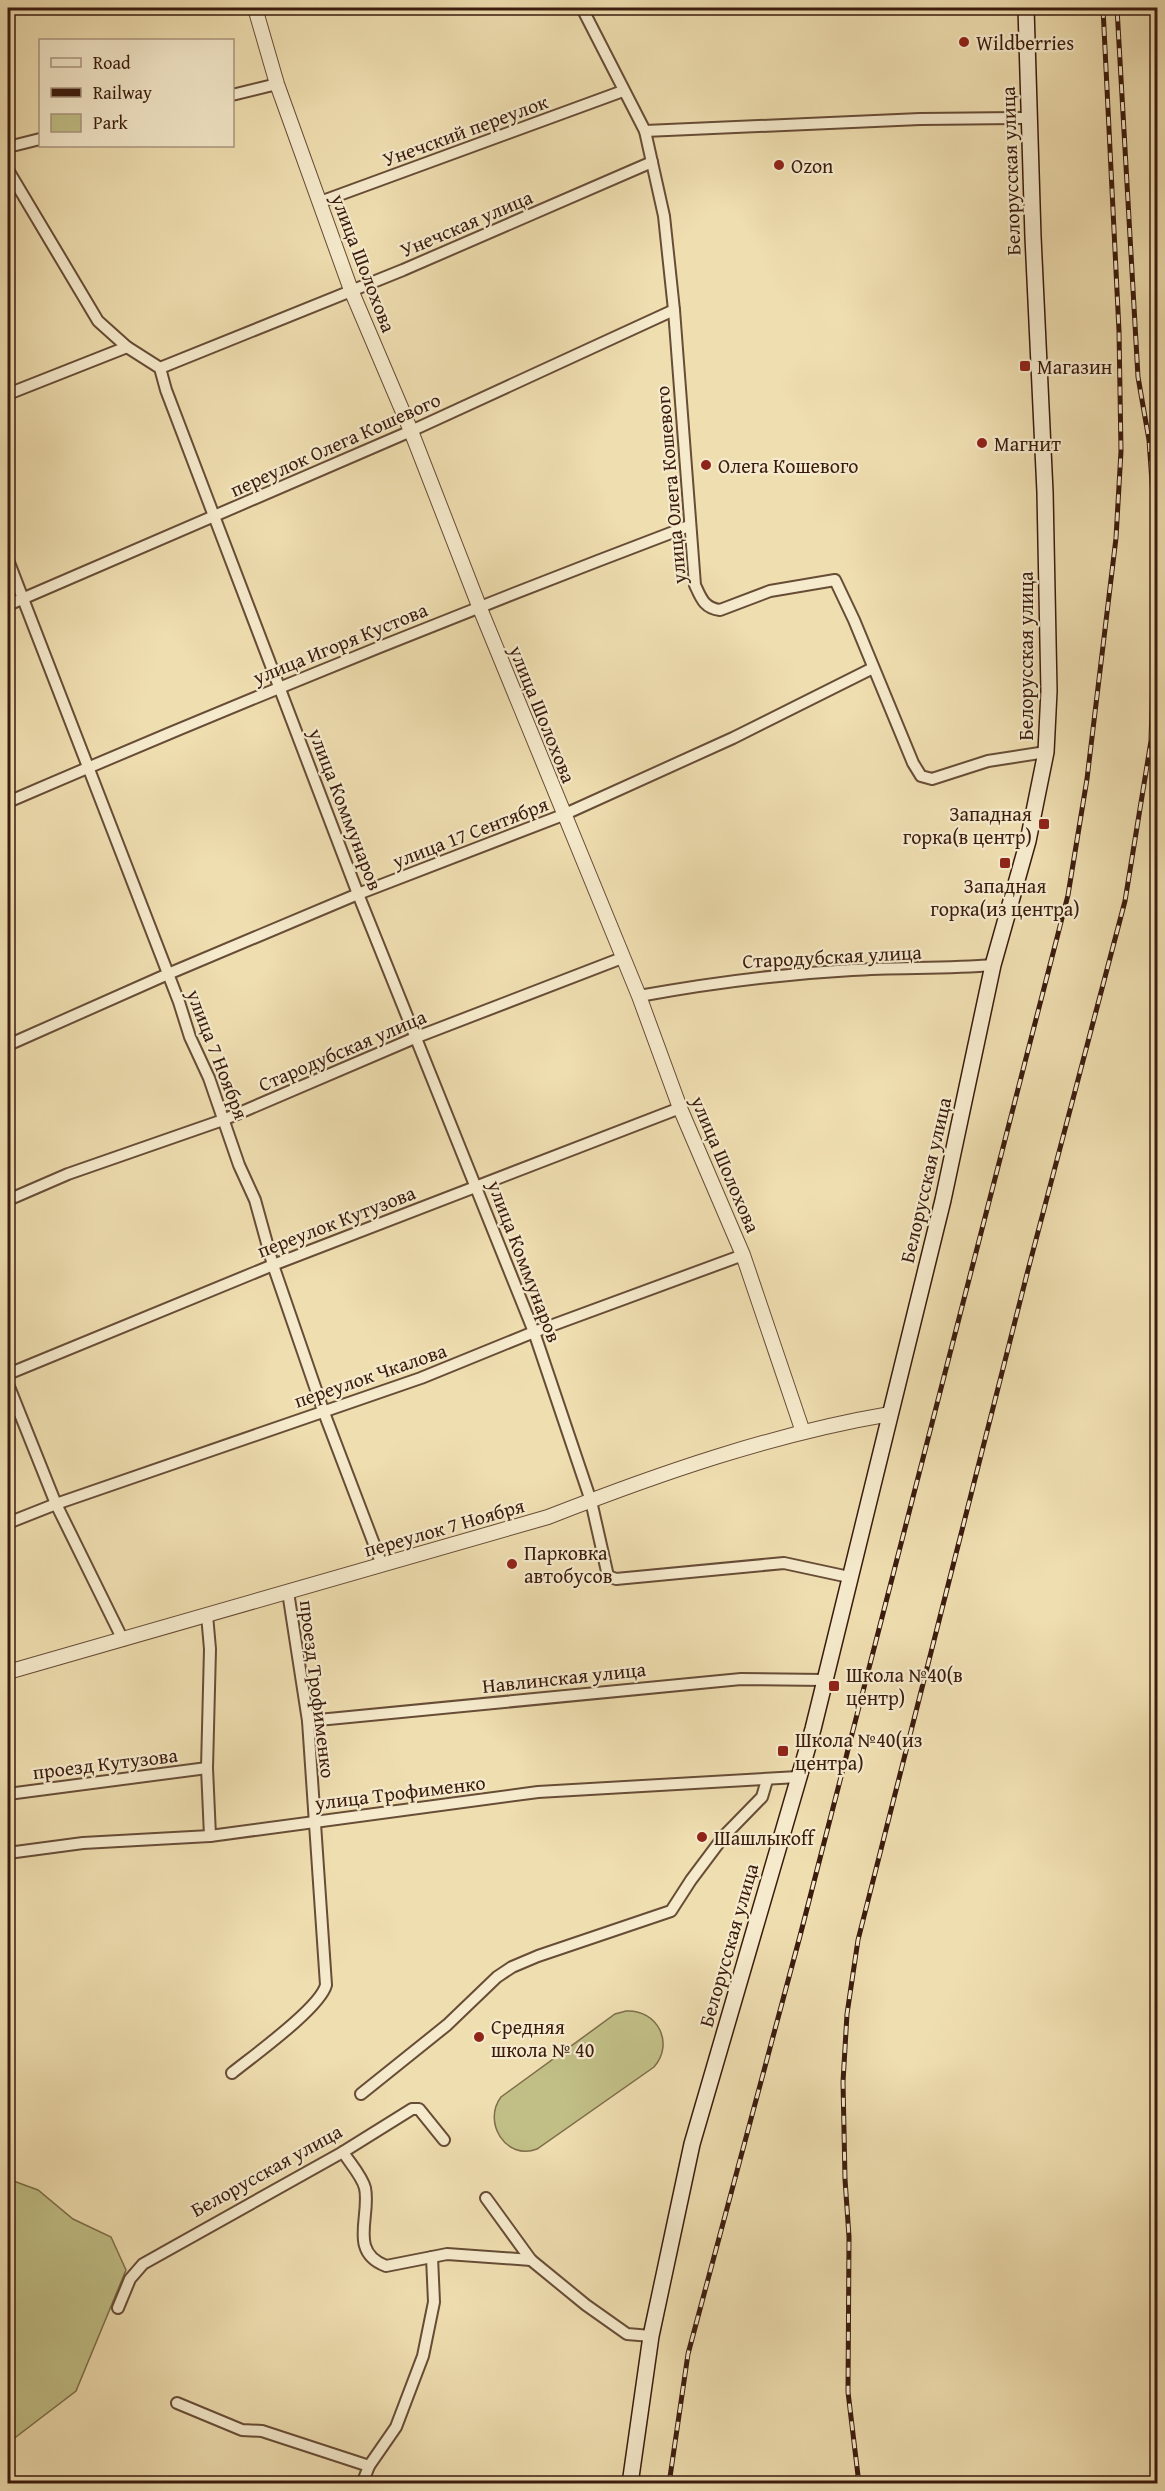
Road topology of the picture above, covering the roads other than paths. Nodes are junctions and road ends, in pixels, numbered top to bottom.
1 (255, 8) edge
2 (582, 8) edge
3 (1026, 8) edge
4 (277, 84) junction
5 (623, 91) junction
6 (234, 95) edge
7 (1029, 118) junction
8 (645, 131) junction
9 (39, 139) edge
10 (8, 147) edge
11 (652, 162) junction
12 (8, 170) edge
13 (320, 202) junction
14 (351, 290) junction
15 (674, 310) junction
16 (127, 347) junction
17 (160, 368) junction
18 (8, 394) edge
19 (411, 431) junction
20 (214, 518) junction
21 (689, 526) junction
22 (8, 560) edge
23 (24, 598) junction
24 (8, 605) edge
25 (479, 606) junction
26 (873, 668) junction
27 (281, 686) junction
28 (1046, 752) junction
29 (87, 768) junction
30 (8, 802) edge
31 (563, 815) junction
32 (358, 894) junction
33 (622, 958) junction
34 (993, 965) junction
35 (168, 974) junction
36 (639, 996) junction
37 (417, 1037) junction
38 (8, 1045) edge
39 (680, 1108) junction
40 (223, 1120) junction
41 (477, 1185) junction
42 (8, 1200) edge
43 (743, 1255) junction
44 (273, 1265) junction
45 (534, 1332) junction
46 (8, 1374) edge
47 (8, 1384) edge
48 (323, 1410) junction
49 (890, 1414) junction
50 (803, 1432) junction
51 (591, 1501) junction
52 (56, 1504) junction
53 (8, 1523) edge
54 (382, 1565) junction
55 (849, 1577) junction
56 (288, 1592) junction
57 (207, 1616) junction
58 (123, 1640) junction
59 (8, 1672) edge
60 (824, 1680) junction
61 (308, 1721) junction
62 (207, 1768) junction
63 (798, 1777) junction
64 (767, 1780) junction
65 (8, 1794) edge
66 (316, 1821) junction
67 (210, 1836) junction
68 (8, 1853) edge
69 (232, 2073) dead end
70 (361, 2094) dead end
71 (444, 2140) dead end
72 (343, 2152) junction
73 (486, 2198) dead end
74 (432, 2257) junction
75 (531, 2260) junction
76 (118, 2308) dead end
77 (651, 2336) junction
78 (177, 2403) dead end
79 (369, 2466) junction
80 (362, 2484) edge
81 (630, 2484) edge

1 - 4 street, улица Шолохова
2 - 5 street, улица Олега Кошевого
3 - 7 main road, Белорусская улица
4 - 6 street
4 - 13 street, улица Шолохова
5 - 8 street, улица Олега Кошевого
5 - 13 street, Унечский переулок
7 - 8 street
7 - 28 main road, Белорусская улица
8 - 11 street, улица Олега Кошевого
9 - 10 street
11 - 14 street, Унечская улица
11 - 15 street, улица Олега Кошевого
12 - 16 street
13 - 14 street, улица Шолохова
14 - 17 street, Унечская улица
14 - 19 street, улица Шолохова
15 - 19 street, переулок Олега Кошевого
15 - 21 street, улица Олега Кошевого
16 - 17 street
16 - 18 street
17 - 20 street, улица Коммунаров
19 - 20 street, переулок Олега Кошевого
19 - 25 street, улица Шолохова
20 - 23 street, переулок Олега Кошевого
20 - 27 street, улица Коммунаров
21 - 25 street, улица Игоря Кустова
21 - 26 street, улица Олега Кошевого
22 - 23 street, улица 7 Ноября
23 - 24 street, переулок Олега Кошевого
23 - 29 street, улица 7 Ноября
25 - 27 street, улица Игоря Кустова
25 - 31 street, улица Шолохова
26 - 28 street, улица Олега Кошевого
26 - 31 street, улица 17 Сентября
27 - 29 street, улица Игоря Кустова
27 - 32 street, улица Коммунаров
28 - 34 main road, Белорусская улица
29 - 30 street, улица Игоря Кустова
29 - 35 street, улица 7 Ноября
31 - 32 street, улица 17 Сентября
31 - 33 street, улица Шолохова
32 - 35 street, улица 17 Сентября
32 - 37 street, улица Коммунаров
33 - 36 street, улица Шолохова
33 - 37 street, Стародубская улица
34 - 36 street, Стародубская улица
34 - 49 main road, Белорусская улица
35 - 38 street, улица 17 Сентября
35 - 40 street, улица 7 Ноября
36 - 39 street, улица Шолохова
37 - 40 street, Стародубская улица
37 - 41 street, улица Коммунаров
39 - 41 street, переулок Кутузова
39 - 43 street, улица Шолохова
40 - 42 street, Стародубская улица
40 - 44 street, улица 7 Ноября
41 - 44 street, переулок Кутузова
41 - 45 street, улица Коммунаров
43 - 45 street, переулок Чкалова
43 - 50 street, улица Шолохова
44 - 46 street, переулок Кутузова
44 - 48 street, улица 7 Ноября
45 - 48 street, переулок Чкалова
45 - 51 street, улица Коммунаров
47 - 52 street
48 - 52 street, переулок Чкалова
48 - 54 street, улица 7 Ноября
49 - 50 street, переулок 7 Ноября
49 - 55 main road, Белорусская улица
50 - 51 street, переулок 7 Ноября
51 - 54 street, переулок 7 Ноября
51 - 55 street, улица Коммунаров
52 - 53 street, переулок Чкалова
52 - 58 street
54 - 56 street, переулок 7 Ноября
55 - 60 main road, Белорусская улица
56 - 57 street, переулок 7 Ноября
56 - 61 street, проезд Трофименко
57 - 58 street, переулок 7 Ноября
57 - 62 street
58 - 59 street, переулок 7 Ноября
60 - 61 street, Навлинская улица
60 - 63 main road, Белорусская улица
61 - 66 street, проезд Трофименко
62 - 65 street, проезд Кутузова
62 - 67 street
63 - 64 street, улица Трофименко
63 - 77 main road, Белорусская улица
64 - 66 street, улица Трофименко
64 - 70 street
66 - 67 street, улица Трофименко
66 - 69 street, проезд Трофименко
67 - 68 street, улица Трофименко
71 - 72 street, Белорусская улица
72 - 74 street
72 - 76 street, Белорусская улица
73 - 75 street
74 - 75 street
74 - 79 street
75 - 77 street
77 - 81 main road, Белорусская улица
78 - 79 street
79 - 80 street

